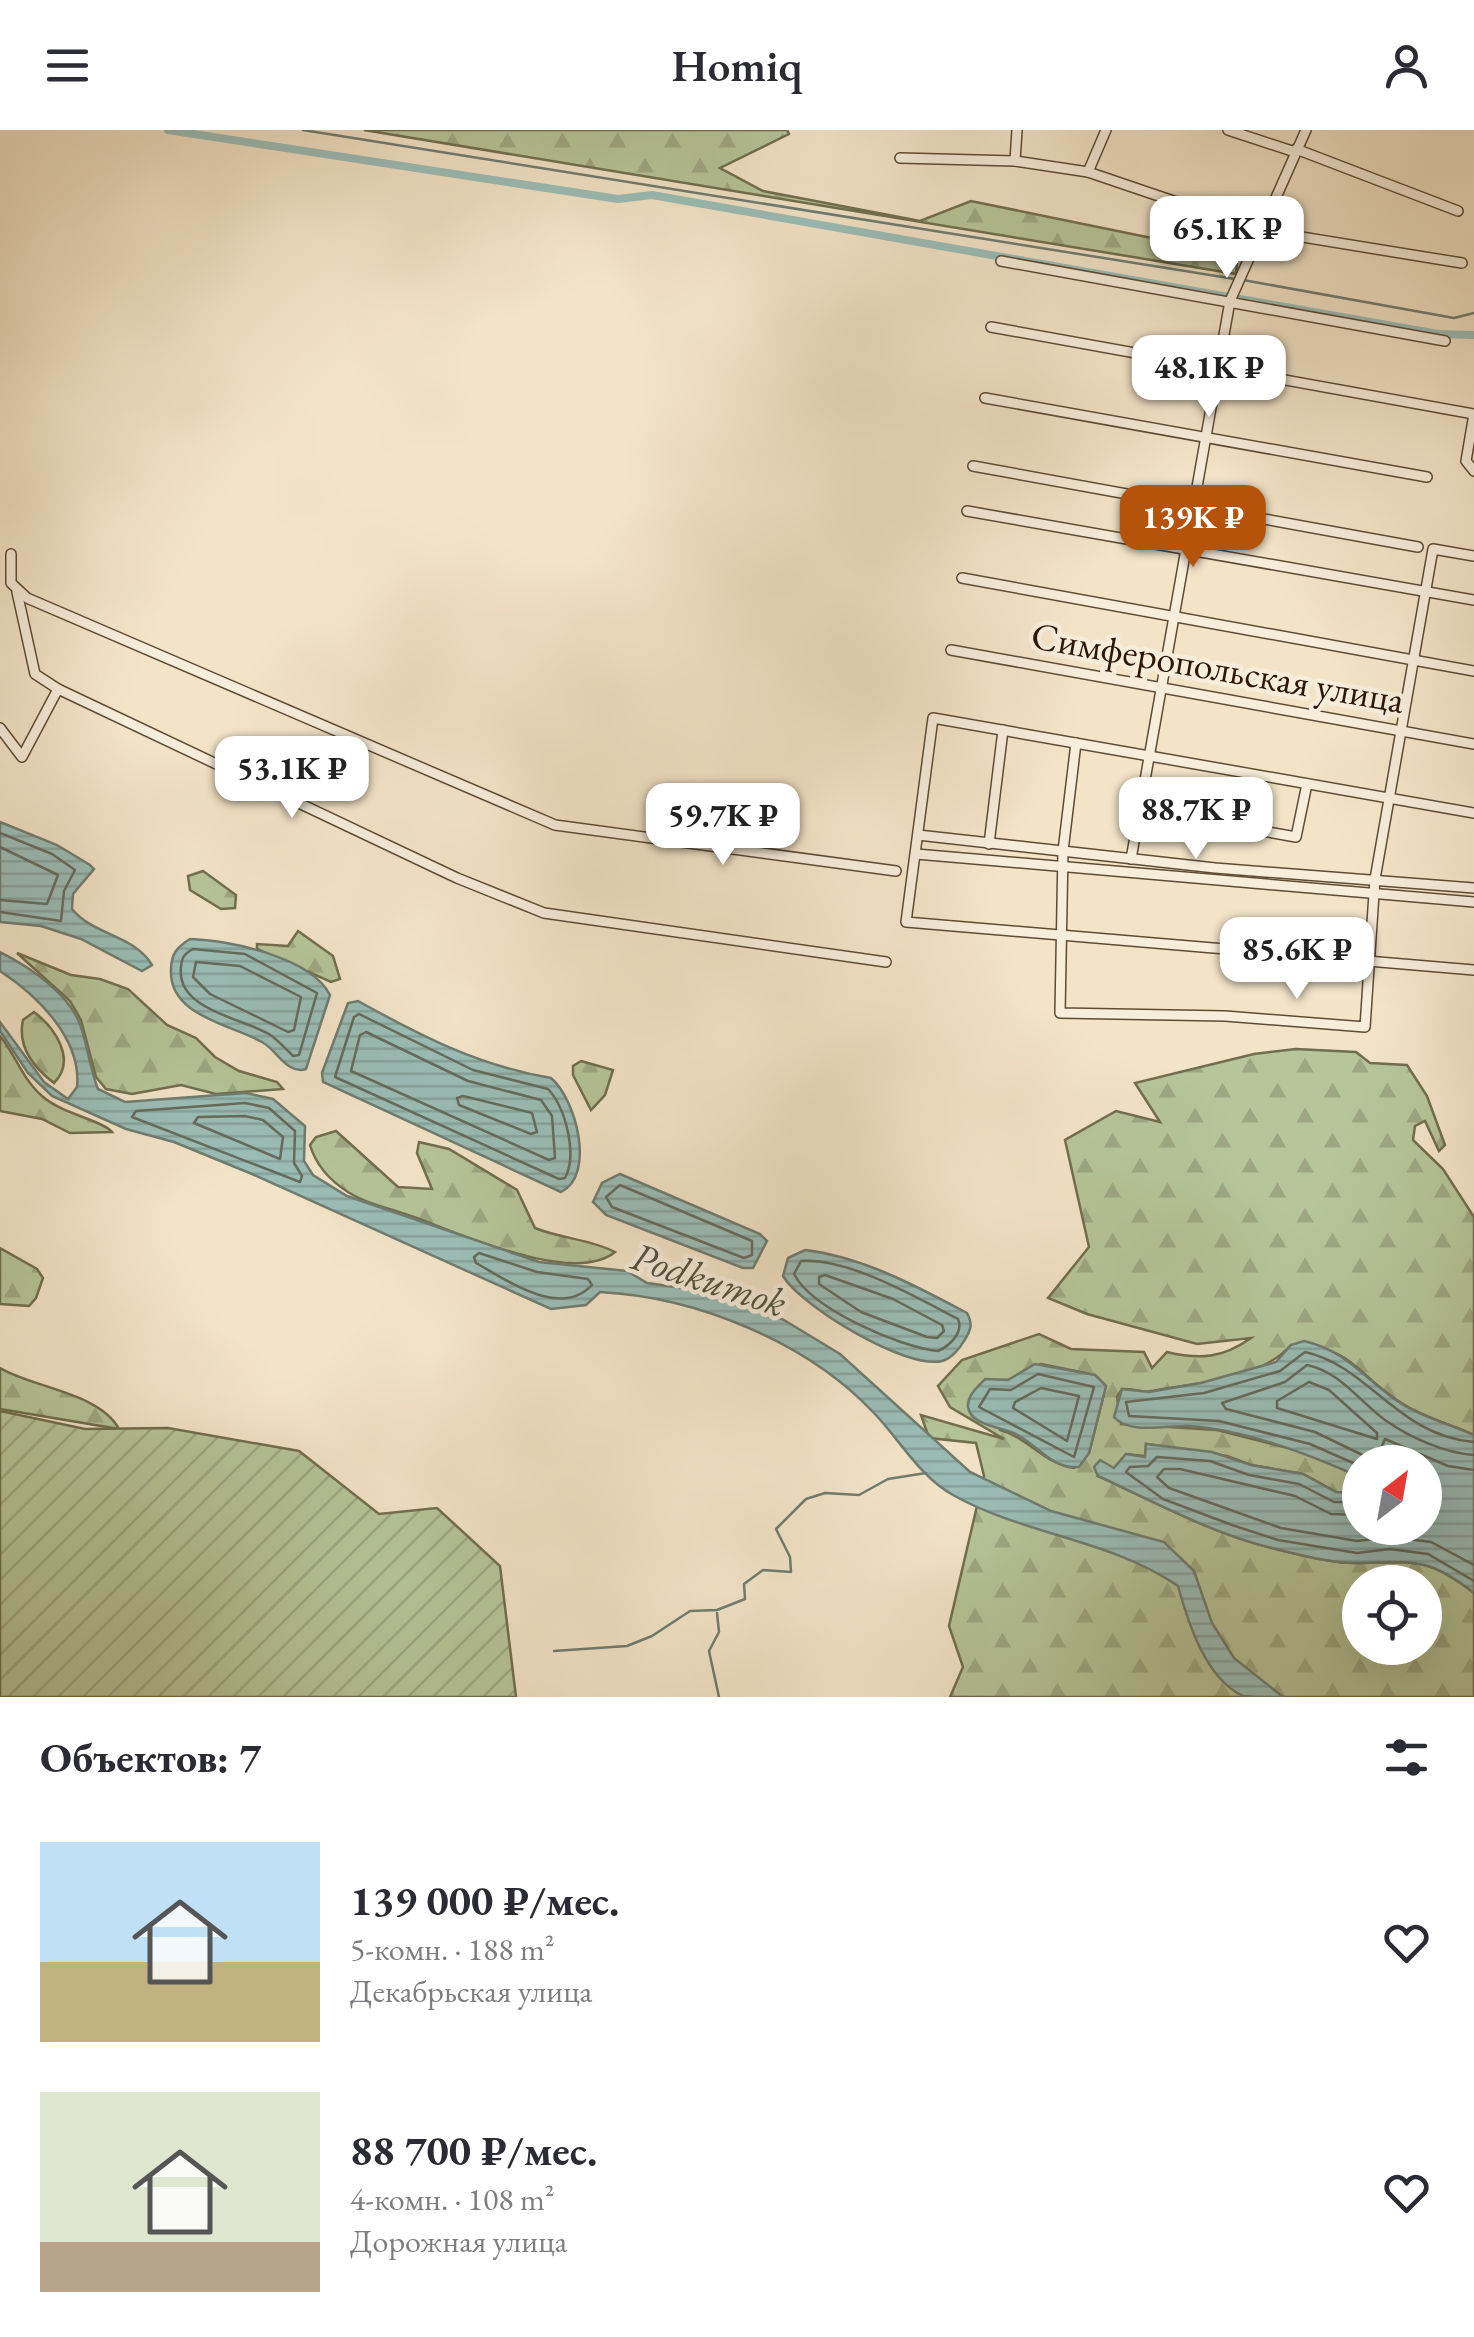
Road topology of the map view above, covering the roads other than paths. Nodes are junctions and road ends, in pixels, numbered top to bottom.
1 (1017, 130) edge
2 (1106, 130) edge
3 (1228, 130) edge
4 (1306, 130) edge
5 (1295, 151) junction
6 (900, 158) dead end
7 (1015, 162) junction
8 (1088, 172) junction
9 (1458, 211) dead end
10 (1259, 230) junction
11 (1002, 261) dead end
12 (1462, 263) dead end
13 (1230, 301) junction
14 (992, 327) dead end
15 (1445, 341) dead end
16 (1217, 369) junction
17 (985, 398) dead end
18 (1474, 414) edge
19 (1205, 438) junction
20 (974, 466) dead end
21 (1474, 470) edge
22 (1427, 477) dead end
23 (1192, 506) junction
24 (968, 511) dead end
25 (1418, 547) dead end
26 (1184, 549) junction
27 (11, 554) dead end
28 (1474, 556) edge
29 (962, 578) dead end
30 (1425, 590) junction
31 (17, 592) junction
32 (1474, 600) edge
33 (1171, 617) junction
34 (951, 650) dead end
35 (1412, 661) junction
36 (1474, 671) edge
37 (1160, 687) junction
38 (58, 689) junction
39 (0, 728) edge
40 (1002, 730) junction
41 (1399, 730) junction
42 (1076, 743) junction
43 (1474, 744) edge
44 (1148, 756) junction
45 (1307, 784) junction
46 (1388, 798) junction
47 (1138, 809) junction
48 (1474, 813) edge
49 (918, 835) junction
50 (989, 844) junction
51 (1063, 851) junction
52 (916, 854) junction
53 (1131, 859) junction
54 (1063, 870) junction
55 (896, 872) dead end
56 (1375, 879) junction
57 (1474, 888) edge
58 (1374, 893) junction
59 (1474, 902) edge
60 (1062, 935) junction
61 (1370, 960) junction
62 (886, 962) dead end
63 (1474, 970) edge

1 - 7 street
2 - 8 street
3 - 5 street
4 - 5 street
5 - 9 street
5 - 10 street
6 - 7 street
7 - 8 street
8 - 10 street
10 - 12 street
10 - 13 street
11 - 13 street
13 - 15 street
13 - 16 street
14 - 16 street
16 - 18 street
16 - 19 street
17 - 19 street
18 - 21 street
19 - 22 street
19 - 23 street
20 - 23 street
23 - 25 street
23 - 26 street
24 - 26 street
26 - 30 street
26 - 33 street
27 - 31 street
28 - 30 street
29 - 33 street
30 - 32 street
30 - 35 street
31 - 38 street
31 - 55 street
33 - 35 street
33 - 37 street
34 - 37 street, Симферопольская улица
35 - 36 street
35 - 41 street
37 - 41 street, Симферопольская улица
37 - 44 street
38 - 39 street
38 - 62 street
40 - 42 street
40 - 49 street
40 - 50 street
41 - 43 street, Симферопольская улица
41 - 46 street
42 - 44 street
42 - 51 street
44 - 45 street
44 - 47 street
45 - 46 street
45 - 47 street
46 - 48 street
46 - 56 street
47 - 53 street
49 - 50 street
49 - 52 street
50 - 51 street
51 - 53 street
51 - 54 street
52 - 54 street
52 - 60 street
53 - 56 street
54 - 58 street
54 - 60 street
56 - 57 street
56 - 58 street
58 - 59 street
58 - 61 street
60 - 61 street
60 - 61 street
61 - 63 street

